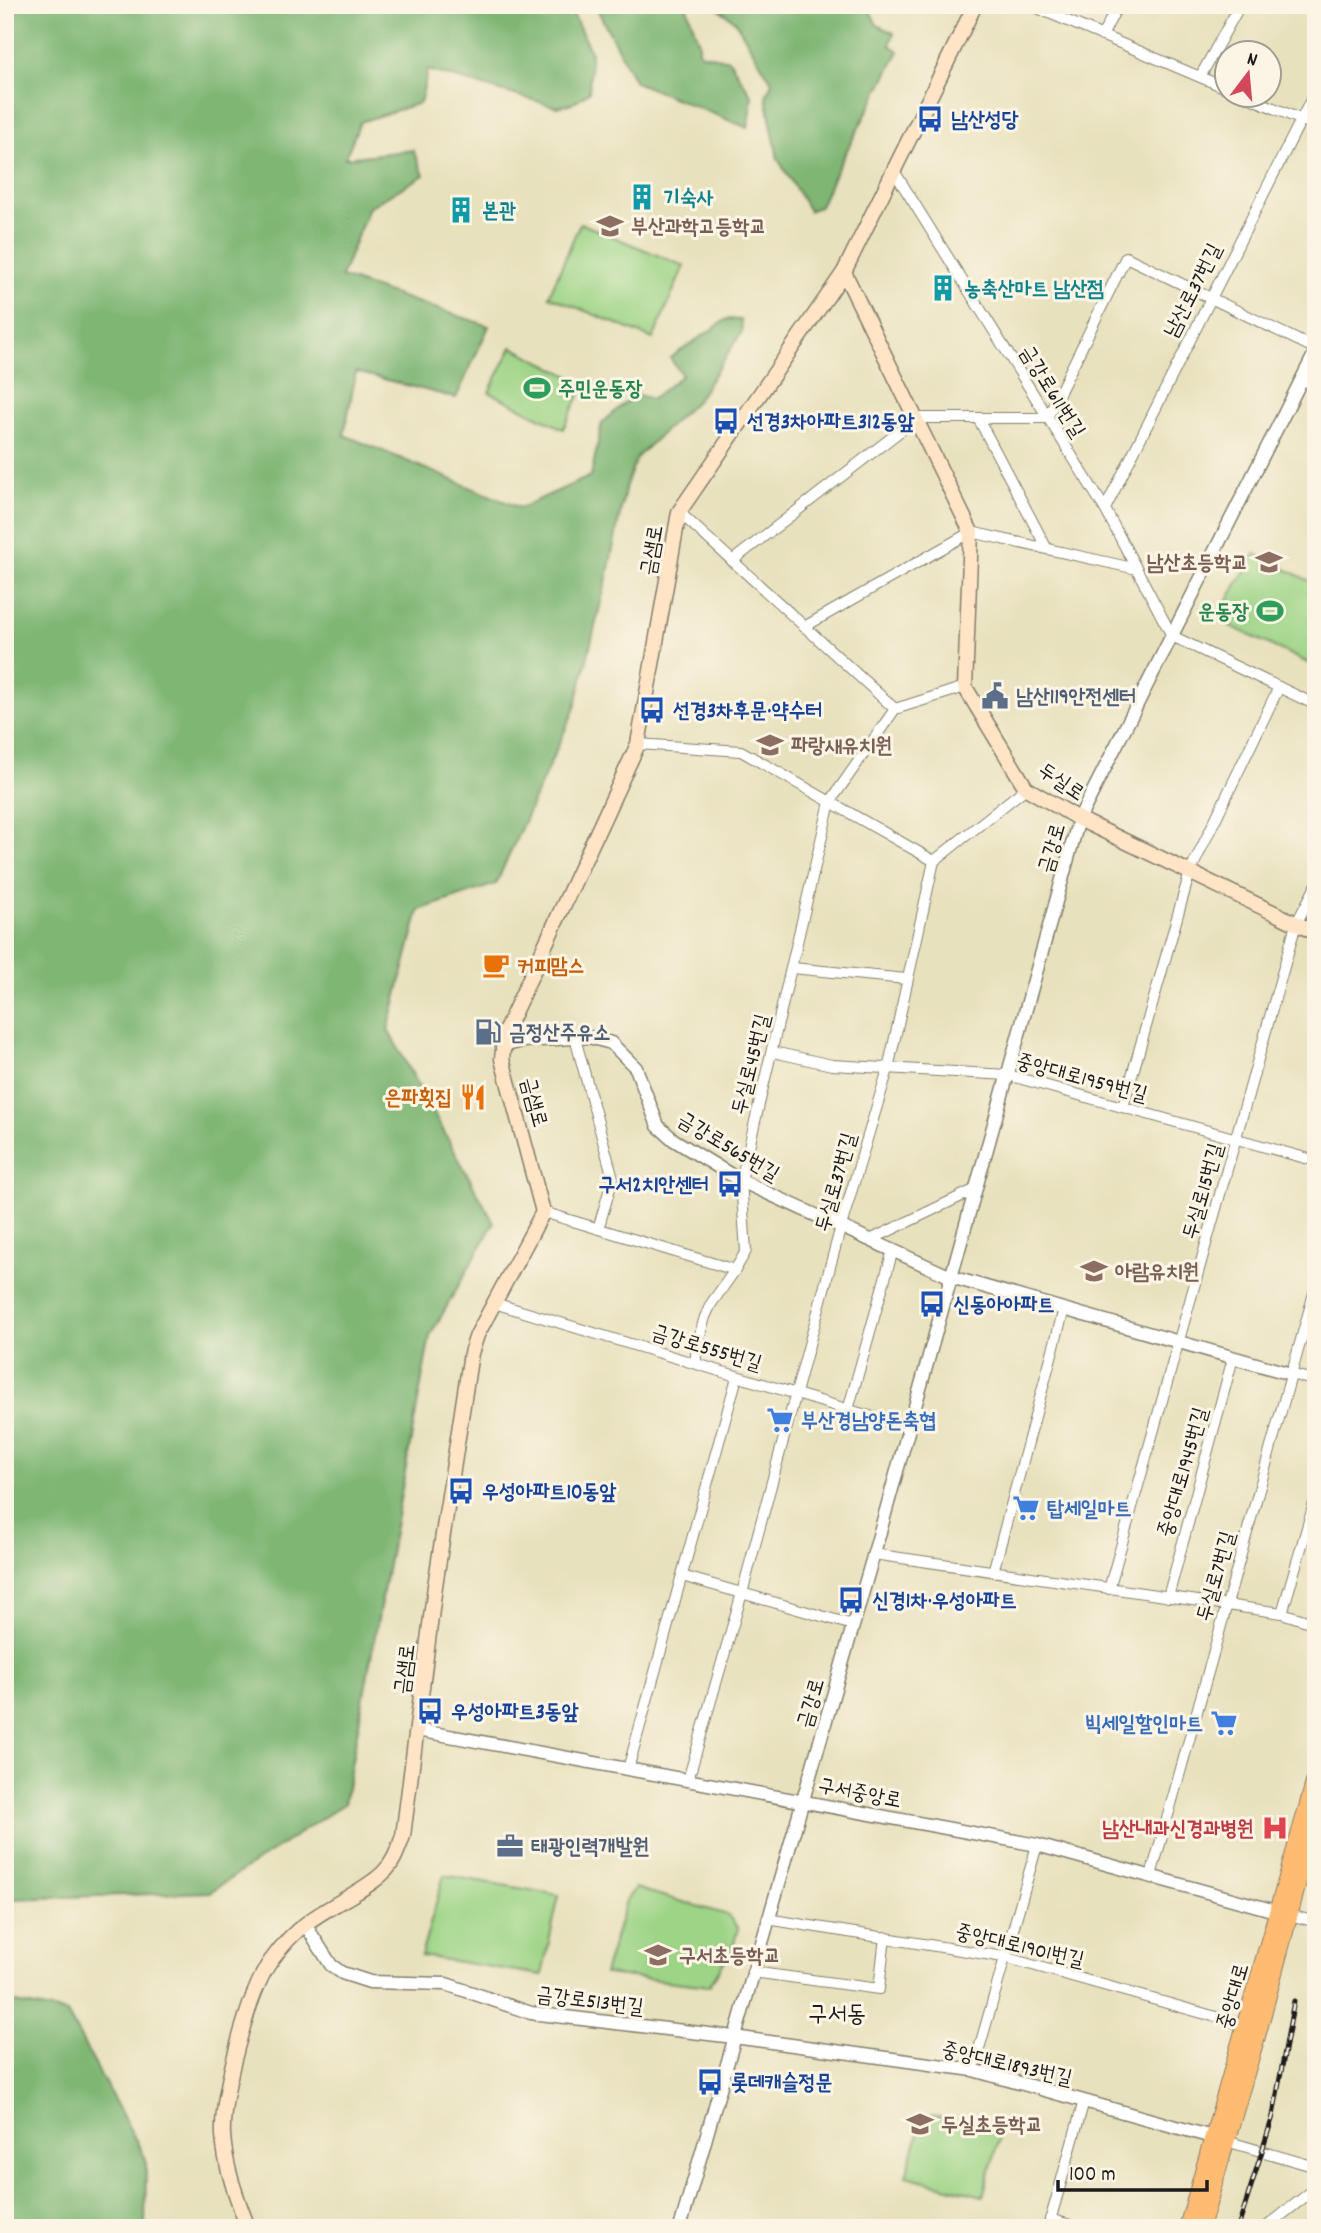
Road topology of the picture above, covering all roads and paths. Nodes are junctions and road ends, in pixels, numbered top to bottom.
1 (975, 5) edge
2 (1030, 5) edge
3 (1118, 5) edge
4 (1240, 5) edge
5 (1102, 36) junction
6 (1200, 77) junction
7 (1212, 82) edge
8 (1316, 89) edge
9 (1273, 108) edge
10 (1301, 120) junction
11 (1316, 126) edge
12 (894, 171) junction
13 (844, 272) junction
14 (1210, 298) junction
15 (1316, 350) edge
16 (1304, 376) junction
17 (1316, 392) edge
18 (917, 418) junction
19 (978, 418) junction
20 (1047, 418) junction
21 (1105, 509) junction
22 (679, 512) junction
23 (971, 532) junction
24 (1047, 549) junction
25 (732, 561) junction
26 (1137, 569) junction
27 (804, 627) junction
28 (1172, 636) junction
29 (965, 687) junction
30 (1279, 687) junction
31 (1316, 705) edge
32 (895, 709) junction
33 (638, 744) junction
34 (1026, 788) junction
35 (830, 802) junction
36 (1079, 819) junction
37 (934, 861) junction
38 (1190, 872) junction
39 (1316, 886) edge
40 (1297, 924) junction
41 (1316, 933) edge
42 (792, 968) junction
43 (906, 979) junction
44 (575, 1038) junction
45 (502, 1046) junction
46 (773, 1052) junction
47 (888, 1069) junction
48 (1008, 1075) junction
49 (1124, 1107) junction
50 (1237, 1139) junction
51 (1316, 1161) edge
52 (741, 1181) junction
53 (976, 1189) junction
54 (542, 1212) junction
55 (841, 1226) junction
56 (598, 1229) junction
57 (870, 1240) junction
58 (893, 1250) junction
59 (735, 1270) junction
60 (951, 1276) junction
61 (1316, 1286) edge
62 (494, 1303) junction
63 (1064, 1309) junction
64 (1179, 1342) junction
65 (1233, 1358) junction
66 (696, 1364) junction
67 (1291, 1374) junction
68 (737, 1377) junction
69 (1316, 1381) edge
70 (797, 1394) junction
71 (848, 1410) junction
72 (909, 1428) junction
73 (1316, 1497) edge
74 (873, 1554) junction
75 (993, 1572) junction
76 (682, 1576) junction
77 (1109, 1589) junction
78 (742, 1593) junction
79 (1168, 1597) junction
80 (1227, 1605) junction
81 (1282, 1613) junction
82 (1316, 1623) edge
83 (853, 1625) junction
84 (418, 1730) junction
85 (628, 1769) junction
86 (1316, 1776) edge
87 (688, 1780) junction
88 (801, 1801) junction
89 (1316, 1816) edge
90 (1037, 1845) junction
91 (1151, 1876) junction
92 (1284, 1913) junction
93 (767, 1919) junction
94 (1316, 1922) edge
95 (305, 1924) junction
96 (885, 1937) junction
97 (1004, 1956) junction
98 (752, 1972) junction
99 (1252, 2027) junction
100 (734, 2036) junction
101 (973, 2070) junction
102 (1084, 2101) junction
103 (1220, 2139) junction
104 (1316, 2166) edge
105 (1316, 2188) edge
106 (1049, 2224) edge
107 (248, 2228) edge
108 (680, 2228) edge
109 (1080, 2228) edge
110 (1186, 2228) edge
111 (1201, 2228) edge
112 (1265, 2228) edge

1 - 12 main road, 금샘로
2 - 5 street
3 - 5 street
4 - 6 street
5 - 6 street
6 - 7 street
8 - 10 street, 남산로37번길
9 - 10 street
10 - 11 street
10 - 14 street, 남산로37번길
12 - 13 main road, 금샘로
12 - 20 street, 금강로611번길
13 - 18 main road
13 - 22 main road, 금샘로
14 - 15 street
14 - 20 street
14 - 21 street, 남산로37번길
15 - 16 street, 금강로
16 - 17 street
16 - 28 street, 금강로
18 - 19 street
18 - 23 main road
18 - 25 street
19 - 20 street
19 - 24 street
20 - 21 street, 금강로611번길
21 - 26 street, 금강로611번길
22 - 25 street
22 - 33 main road, 금샘로
23 - 24 street
23 - 27 street
23 - 29 main road
24 - 26 street
25 - 27 street
26 - 28 street, 금강로611번길
27 - 32 street
28 - 30 street
28 - 36 street, 금강로
29 - 32 street
29 - 34 main road, 두실로
30 - 31 street
30 - 38 street
32 - 35 street, 두실로45번길
33 - 35 street
33 - 45 main road, 금샘로
34 - 36 main road, 두실로
34 - 37 street
35 - 37 street
35 - 42 street, 두실로45번길
36 - 38 main road, 두실로
36 - 48 street, 금강로
37 - 43 street, 두실로37번길
38 - 40 main road, 두실로
38 - 49 street
39 - 40 street, 두실로15번길
40 - 41 main road, 두실로
40 - 50 street, 두실로15번길
42 - 43 street
42 - 46 street, 두실로45번길
43 - 47 street, 두실로37번길
44 - 45 street, 금강로565번길
44 - 52 street, 금강로565번길
44 - 56 street
45 - 54 main road, 금샘로
46 - 47 street, 중앙대로1959번길
46 - 52 street, 두실로45번길
47 - 48 street, 중앙대로1959번길
47 - 55 street, 두실로37번길
48 - 49 street, 중앙대로1959번길
48 - 53 street, 금강로
49 - 50 street, 중앙대로1959번길
50 - 51 street, 중앙대로1959번길
50 - 64 street, 두실로15번길
52 - 55 street, 금강로565번길
52 - 59 street, 두실로45번길
53 - 57 street
53 - 60 street, 금강로
54 - 56 street
54 - 62 main road, 금샘로
55 - 57 street, 금강로565번길
55 - 70 street, 두실로37번길
56 - 59 street
57 - 58 street, 금강로565번길
58 - 60 street, 금강로565번길
58 - 71 street
59 - 66 street, 두실로45번길
60 - 63 street
60 - 72 street, 금강로
61 - 67 street, 두실로7번길
62 - 66 street, 금강로555번길
62 - 84 main road, 금샘로
63 - 64 street
63 - 75 street
64 - 65 street
64 - 77 street, 두실로15번길
65 - 67 street
65 - 79 street, 중앙대로1945번길
66 - 68 street, 금강로555번길
67 - 69 street
67 - 80 street, 두실로7번길
68 - 70 street, 금강로555번길
68 - 76 street
70 - 71 street, 금강로555번길
70 - 78 street, 두실로37번길
71 - 72 street, 금강로555번길
72 - 74 street, 금강로
73 - 81 street
74 - 75 street
74 - 83 street, 금강로
75 - 77 street
76 - 78 street
76 - 85 street
77 - 79 street
78 - 83 street
78 - 87 street, 두실로37번길
79 - 80 street
80 - 81 street
80 - 91 street, 두실로7번길
81 - 82 street
83 - 88 street, 금강로
84 - 85 street, 구서중앙로
84 - 95 main road, 금샘로
85 - 87 street, 구서중앙로
86 - 92 main road, 중앙대로
87 - 88 street, 구서중앙로
88 - 90 street, 구서중앙로
88 - 93 street, 금강로
89 - 92 main road, 중앙대로
90 - 91 street, 구서중앙로
90 - 97 street
91 - 92 street, 구서중앙로
92 - 94 street
92 - 99 main road, 중앙대로
93 - 96 street, 중앙대로1901번길
93 - 98 street, 금강로
95 - 100 street, 금강로513번길
95 - 107 main road, 금샘로
96 - 97 street, 중앙대로1901번길
96 - 98 street
97 - 99 street, 중앙대로1901번길
97 - 101 street
98 - 100 street, 금강로
99 - 103 main road, 중앙대로
100 - 101 street, 중앙대로1893번길
100 - 108 street, 금강로
101 - 102 street, 중앙대로1893번길
102 - 103 street, 중앙대로1893번길
102 - 106 street
103 - 104 street
103 - 110 main road, 중앙대로
103 - 111 main road, 중앙대로
105 - 112 street
106 - 109 street

